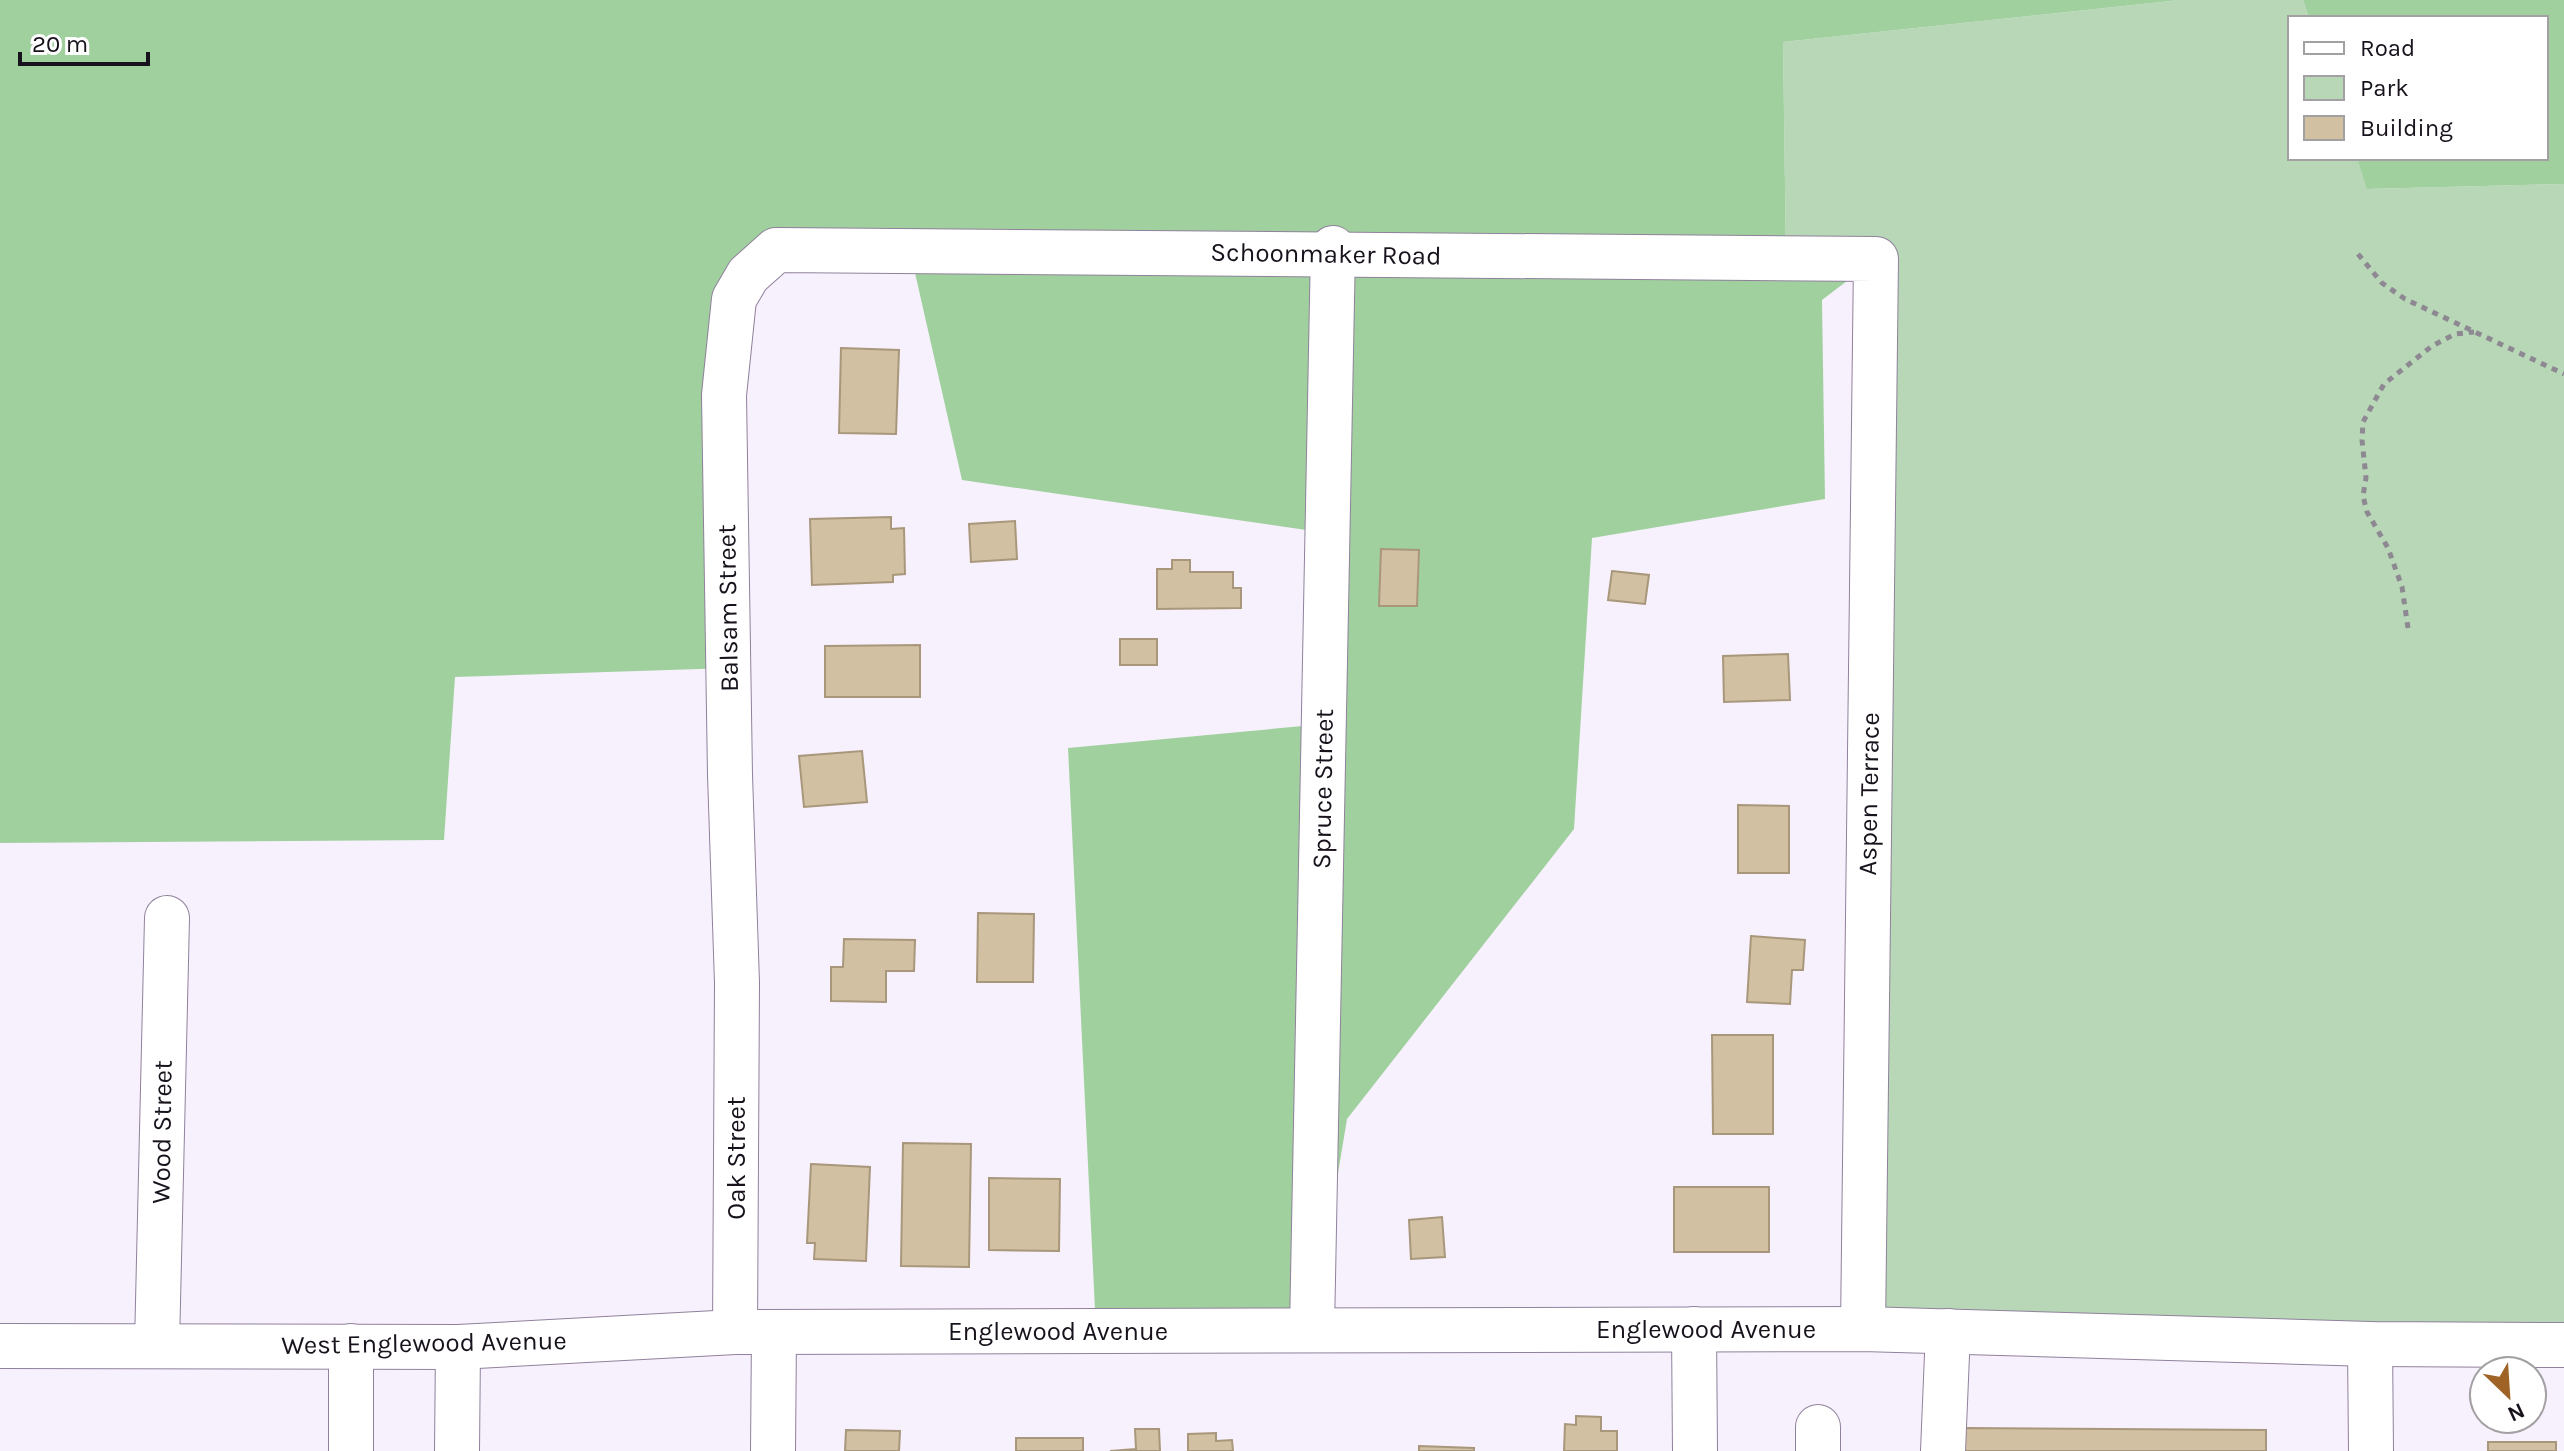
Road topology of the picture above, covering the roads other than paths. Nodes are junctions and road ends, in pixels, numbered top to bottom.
1 (776, 250) joint
2 (1333, 251) junction
3 (1876, 259) joint
4 (167, 918) dead end
5 (737, 983) joint
6 (1694, 1329) junction
7 (1863, 1329) junction
8 (1312, 1330) junction
9 (1948, 1331) junction
10 (755, 1332) junction
11 (847, 1332) joint
12 (2370, 1344) junction
13 (157, 1345) junction
14 (2564, 1345) edge
15 (0, 1346) edge
16 (351, 1346) junction
17 (458, 1347) junction
18 (351, 1451) edge
19 (457, 1451) edge
20 (773, 1451) edge
21 (1695, 1451) edge
22 (1943, 1451) edge
23 (2371, 1451) edge

1 - 2 street, Schoonmaker Road
1 - 5 street, Balsam Street
2 - 3 street, Schoonmaker Road
2 - 8 street, Spruce Street
3 - 7 street, Aspen Terrace
4 - 13 street, Wood Street
5 - 10 street, Oak Street
6 - 7 street, Englewood Avenue
6 - 8 street, Englewood Avenue
6 - 21 street
7 - 9 street, Englewood Avenue
8 - 11 street, Englewood Avenue
9 - 12 street, Englewood Avenue
9 - 22 street
10 - 11 street, West Englewood Avenue
10 - 17 street, West Englewood Avenue
10 - 20 street, Oak Street
12 - 14 street, Englewood Avenue
12 - 23 street
13 - 15 street, West Englewood Avenue
13 - 16 street, West Englewood Avenue
16 - 17 street, West Englewood Avenue
16 - 18 street
17 - 19 street

